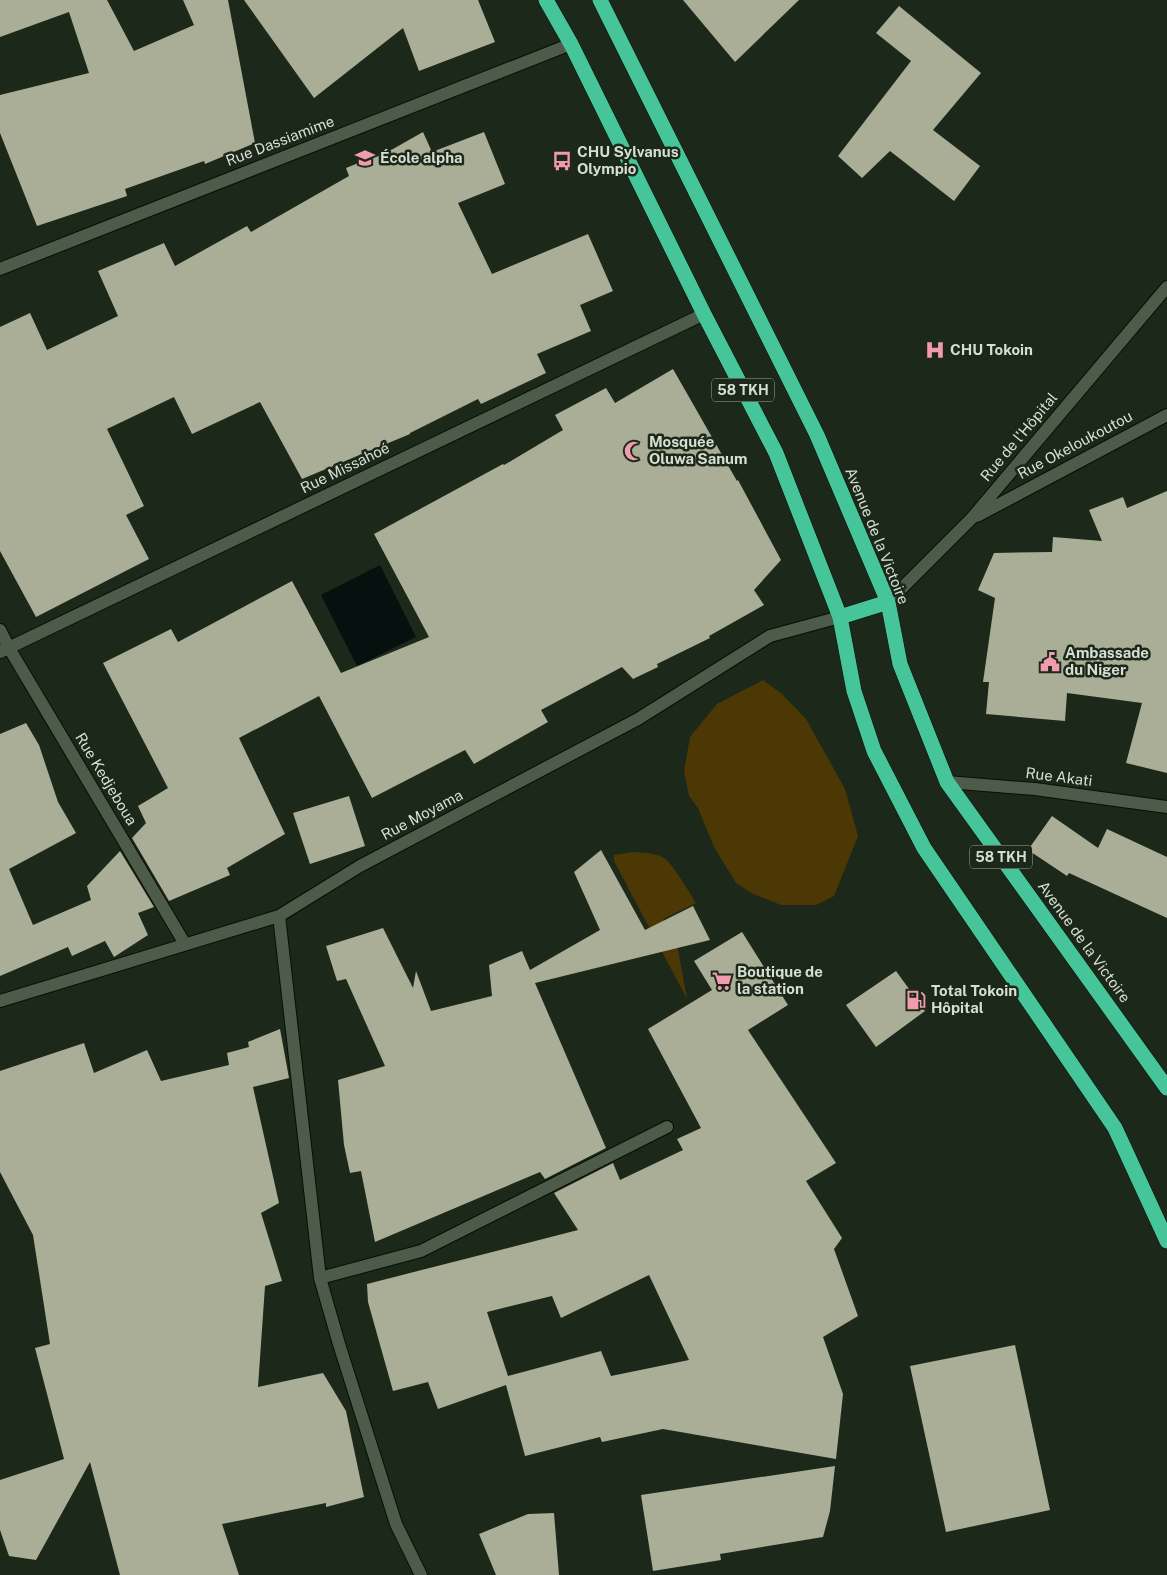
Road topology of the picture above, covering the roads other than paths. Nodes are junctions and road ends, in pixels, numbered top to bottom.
1 (546, 0) edge
2 (600, 0) edge
3 (571, 44) junction
4 (0, 268) edge
5 (1167, 287) edge
6 (704, 314) junction
7 (1167, 415) edge
8 (972, 518) junction
9 (888, 602) junction
10 (840, 617) junction
11 (0, 630) edge
12 (4, 650) edge
13 (947, 782) junction
14 (1167, 807) edge
15 (279, 916) junction
16 (185, 944) junction
17 (0, 1001) edge
18 (1167, 1088) edge
19 (668, 1127) dead end
20 (1167, 1241) edge
21 (320, 1278) junction
22 (421, 1575) edge

1 - 3 highway, 58 TKH
2 - 9 highway, Avenue de la Victoire / 58 TKH
3 - 4 street, Rue Dassiamime
3 - 6 highway, 58 TKH
5 - 8 street, Rue de l'Hôpital
6 - 10 highway, 58 TKH
6 - 12 street, Rue Missahoé
7 - 8 street, Rue Okeloukoutou
8 - 9 street, Rue de l'Hôpital
9 - 10 highway
9 - 13 highway, Avenue de la Victoire / 58 TKH
10 - 15 street, Rue Moyama
10 - 20 highway, 58 TKH
11 - 12 street, Rue Kedjeboua
12 - 16 street, Rue Kedjeboua
13 - 14 street, Rue Akati
13 - 18 highway, Avenue de la Victoire / 58 TKH
15 - 16 street, Rue Moyama
15 - 21 street
16 - 17 street, Rue Moyama
19 - 21 street
21 - 22 street

